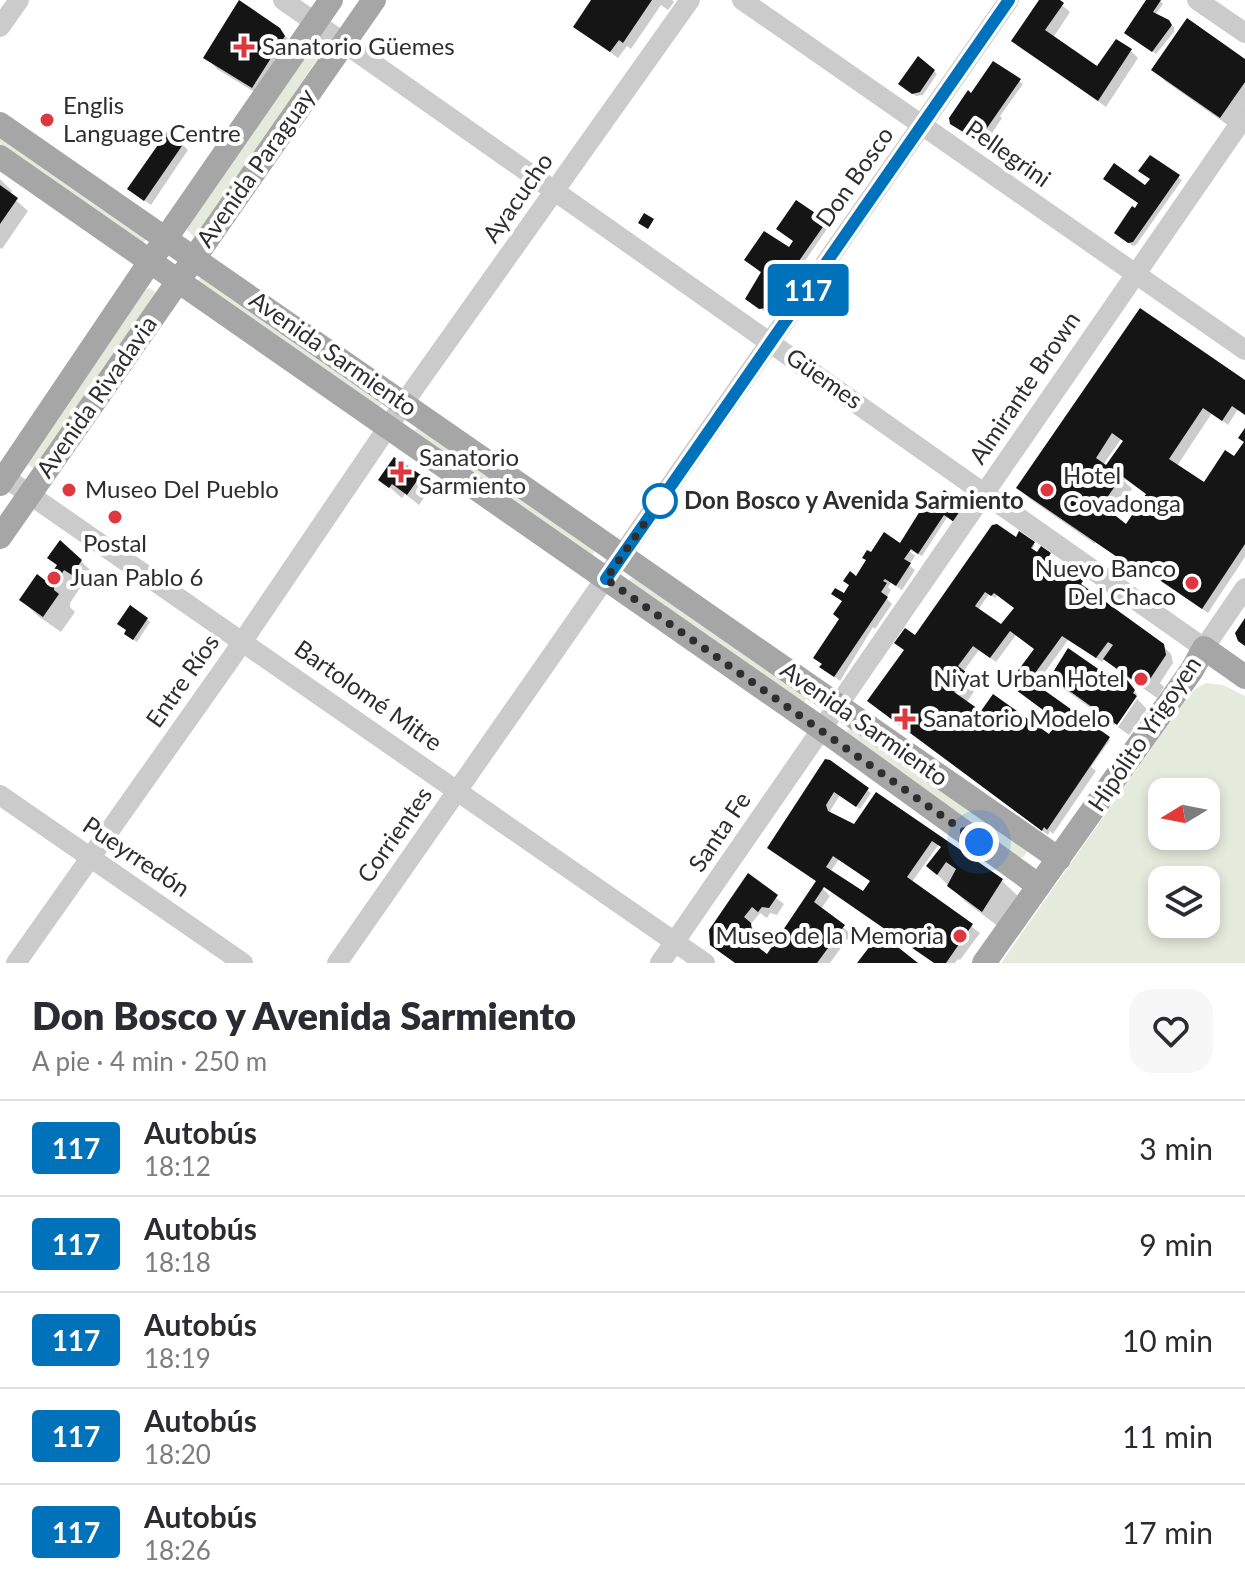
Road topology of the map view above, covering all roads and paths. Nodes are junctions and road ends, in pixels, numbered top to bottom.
1 (19, 0) edge
2 (283, 0) edge
3 (331, 0) edge
4 (374, 0) edge
5 (690, 0) edge
6 (742, 0) edge
7 (1009, 0) edge
8 (1197, 0) edge
9 (315, 23) junction
10 (0, 27) edge
11 (1245, 33) edge
12 (344, 44) junction
13 (1245, 116) edge
14 (0, 124) edge
15 (922, 126) junction
16 (0, 157) edge
17 (554, 192) junction
18 (166, 238) junction
19 (193, 257) junction
20 (150, 262) junction
21 (1135, 275) junction
22 (178, 282) junction
23 (771, 342) junction
24 (1245, 350) edge
25 (405, 405) junction
26 (389, 428) junction
27 (1, 479) edge
28 (985, 494) junction
29 (29, 495) junction
30 (0, 537) edge
31 (622, 556) junction
32 (606, 579) junction
33 (1245, 588) edge
34 (243, 641) junction
35 (1204, 648) junction
36 (1245, 677) edge
37 (837, 706) junction
38 (821, 729) junction
39 (457, 790) junction
40 (0, 795) edge
41 (90, 857) junction
42 (1047, 875) junction
43 (676, 942) junction
44 (16, 963) edge
45 (243, 963) edge
46 (337, 963) edge
47 (660, 963) edge
48 (705, 963) edge
49 (984, 963) edge

1 - 10 street
2 - 9 street, Güemes
3 - 9 main road, Avenida Paraguay
4 - 12 main road, Avenida Paraguay
5 - 17 street, Ayacucho
6 - 15 street, Pellegrini
7 - 15 street, Don Bosco
8 - 11 street
9 - 12 street, Güemes
9 - 18 main road, Avenida Paraguay
12 - 17 street, Güemes
12 - 19 main road, Avenida Paraguay
13 - 21 street, Almirante Brown
14 - 18 main road, Avenida Sarmiento
15 - 21 street, Pellegrini
15 - 23 street, Don Bosco
16 - 20 main road, Avenida Sarmiento
17 - 23 street, Güemes
17 - 25 street, Ayacucho
18 - 19 main road, Avenida Sarmiento
18 - 20 main road, Avenida Rivadavia
19 - 22 main road, Avenida Rivadavia
19 - 25 main road, Avenida Sarmiento
20 - 22 main road, Avenida Sarmiento
20 - 27 main road, Avenida Rivadavia
21 - 24 street, Pellegrini
21 - 28 street, Almirante Brown
22 - 26 main road, Avenida Sarmiento
22 - 29 main road, Avenida Rivadavia
23 - 28 street, Güemes
23 - 31 street, Don Bosco
25 - 26 street, Ayacucho
25 - 31 main road, Avenida Sarmiento
26 - 32 main road, Avenida Sarmiento
26 - 34 street, Entre Ríos
27 - 29 street, Bartolomé Mitre
28 - 35 street, Güemes
28 - 37 street, Almirante Brown
29 - 30 main road, Avenida Rivadavia
29 - 34 street, Bartolomé Mitre
31 - 32 street, Don Bosco
31 - 37 main road, Avenida Sarmiento
32 - 38 main road, Avenida Sarmiento
32 - 39 street, Corrientes
33 - 35 street, Hipólito Yrigoyen
34 - 39 street, Bartolomé Mitre
34 - 41 street, Entre Ríos
35 - 36 main road, Güemes
35 - 42 main road, Hipólito Yrigoyen
37 - 38 street, Almirante Brown
37 - 42 main road, Avenida Sarmiento
38 - 42 main road, Avenida Sarmiento
38 - 43 street, Santa Fe
39 - 43 street, Bartolomé Mitre
39 - 46 street, Corrientes
40 - 41 street, Pueyrredón
41 - 44 street, Entre Ríos
41 - 45 street, Pueyrredón
42 - 49 main road, Hipólito Yrigoyen
43 - 47 street, Santa Fe
43 - 48 street, Bartolomé Mitre

